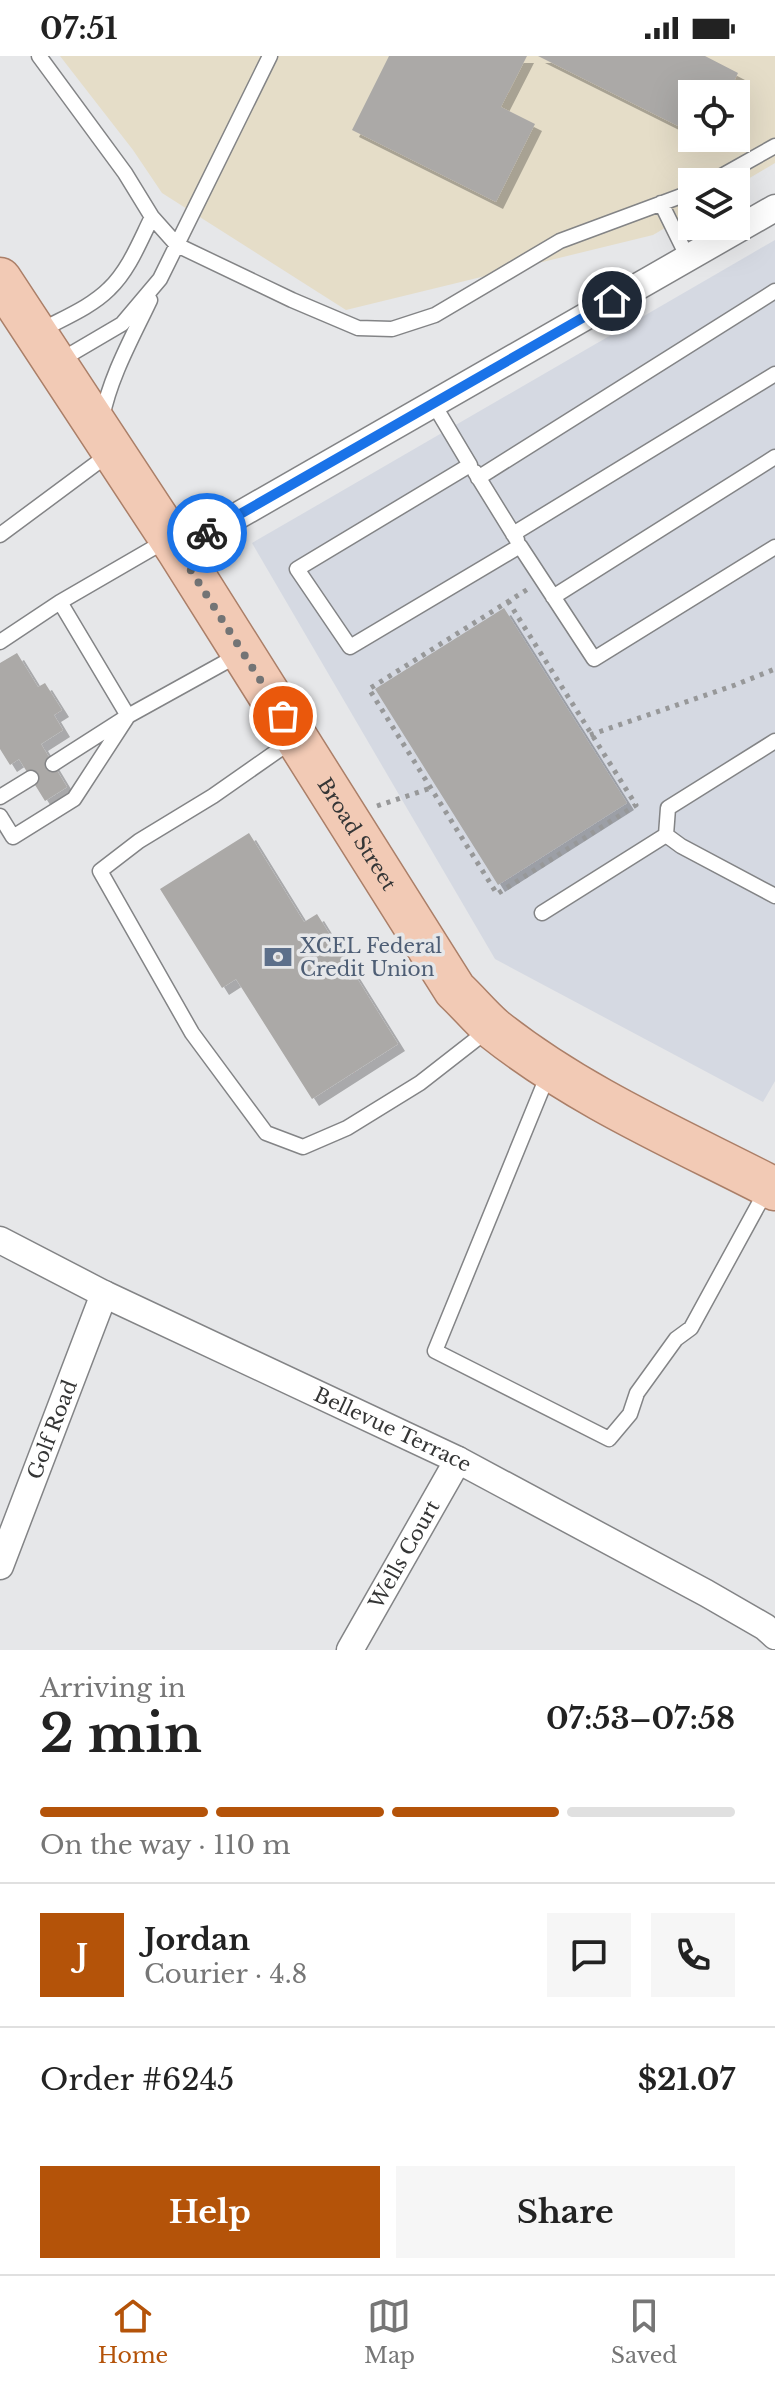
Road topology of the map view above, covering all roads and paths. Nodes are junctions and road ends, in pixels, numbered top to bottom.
1 (39, 56) edge
2 (270, 56) edge
3 (775, 146) edge
4 (736, 168) edge
5 (678, 197) edge
6 (661, 203) junction
7 (775, 208) edge
8 (152, 217) junction
9 (177, 245) junction
10 (688, 258) junction
11 (0, 279) edge
12 (160, 279) junction
13 (775, 291) edge
14 (46, 348) junction
15 (775, 374) edge
16 (433, 403) junction
17 (106, 440) junction
18 (775, 457) edge
19 (474, 472) junction
20 (0, 535) edge
21 (517, 540) junction
22 (174, 544) junction
23 (775, 547) edge
24 (542, 580) junction
25 (553, 597) junction
26 (508, 601) junction
27 (60, 602) junction
28 (0, 642) edge
29 (243, 652) junction
30 (775, 669) edge
31 (128, 716) junction
32 (590, 735) junction
33 (297, 738) junction
34 (775, 741) edge
35 (53, 764) dead end
36 (31, 778) dead end
37 (431, 788) junction
38 (0, 797) edge
39 (376, 806) dead end
40 (0, 816) edge
41 (666, 835) junction
42 (775, 896) edge
43 (542, 913) dead end
44 (492, 1027) junction
45 (551, 1068) junction
46 (773, 1183) edge
47 (0, 1240) edge
48 (104, 1294) junction
49 (458, 1460) junction
50 (0, 1566) edge
51 (775, 1636) edge
52 (350, 1650) edge

1 - 8 lane
2 - 9 lane
3 - 4 lane
5 - 6 lane
6 - 9 lane
6 - 10 lane
7 - 10 street
8 - 9 lane
8 - 14 lane
9 - 12 lane
10 - 16 street
11 - 14 main road, Broad Street
12 - 14 lane
12 - 17 lane
13 - 19 lane
14 - 17 main road, Broad Street
15 - 21 lane
16 - 19 lane
16 - 22 street
17 - 20 lane
17 - 22 main road, Broad Street
18 - 25 lane
19 - 21 lane
19 - 21 lane
21 - 24 lane
22 - 27 lane
22 - 29 main road, Broad Street
23 - 25 lane
24 - 25 lane
24 - 26 path
26 - 32 path
26 - 37 path
27 - 28 lane
27 - 31 lane
29 - 31 lane
29 - 33 main road, Broad Street
30 - 32 path
31 - 35 lane
31 - 40 lane
32 - 37 path
33 - 44 main road, Broad Street
33 - 44 lane
34 - 41 lane
36 - 38 lane
37 - 39 path
41 - 42 lane
41 - 43 lane
44 - 45 main road, Broad Street
45 - 46 main road, Broad Street
45 - 46 lane
47 - 48 street, Bellevue Terrace
48 - 49 street, Bellevue Terrace
48 - 50 street, Golf Road
49 - 51 street, Bellevue Terrace
49 - 52 street, Wells Court

